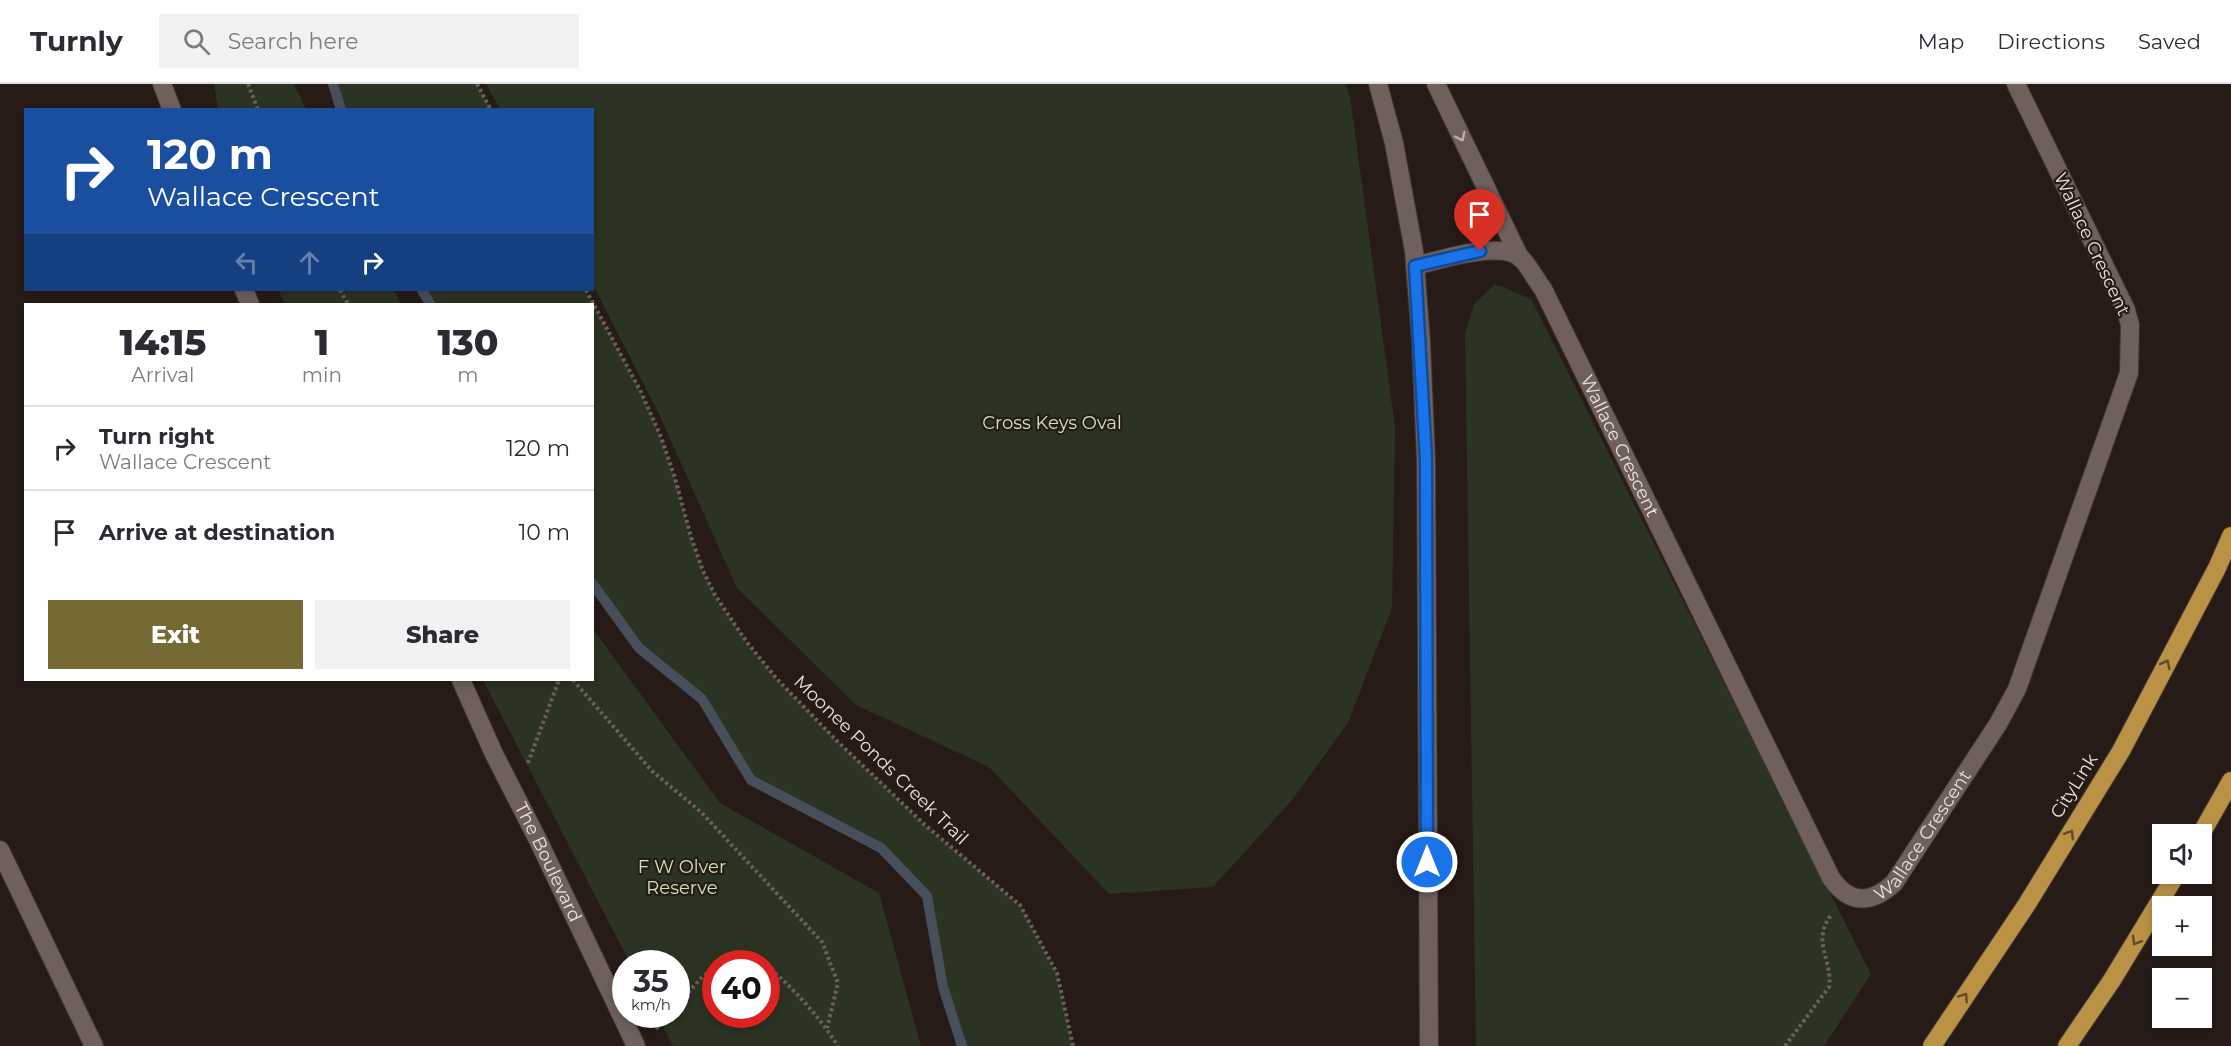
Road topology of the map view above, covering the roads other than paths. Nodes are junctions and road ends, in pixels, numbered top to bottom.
1 (162, 84) edge
2 (1378, 84) edge
3 (1436, 84) edge
4 (2016, 84) edge
5 (171, 108) edge
6 (1520, 258) junction
7 (1415, 266) junction
8 (2231, 536) edge
9 (461, 681) edge
10 (2231, 781) edge
11 (2207, 824) edge
12 (0, 850) edge
13 (2170, 884) edge
14 (1429, 1043) edge
15 (94, 1046) edge
16 (636, 1046) edge
17 (1932, 1046) edge
18 (2067, 1046) edge

1 - 5 street
2 - 7 street
3 -> 6 street, Wallace Crescent
4 - 6 street, Wallace Crescent
6 - 7 street
7 - 14 street
17 -> 8 highway, CityLink
9 - 16 street, The Boulevard
10 - 11 highway
12 - 15 street
13 -> 18 highway

